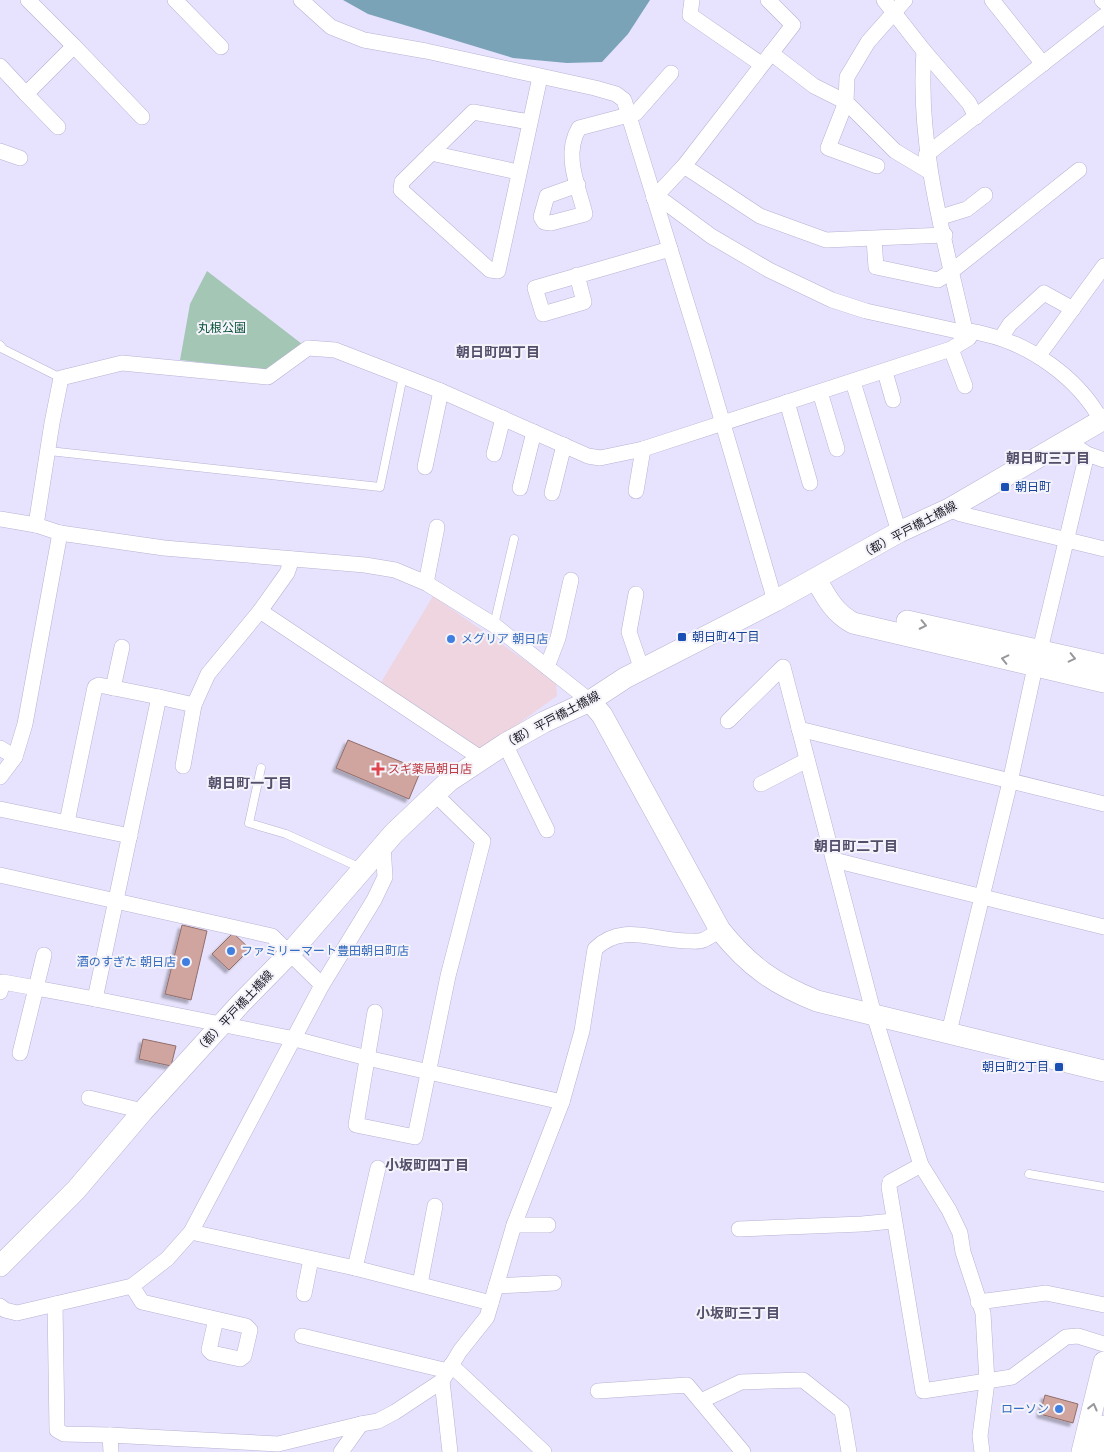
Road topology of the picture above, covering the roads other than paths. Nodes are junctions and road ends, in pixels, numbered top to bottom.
1 (28, 0) edge
2 (175, 0) edge
3 (301, 0) edge
4 (692, 0) edge
5 (768, 0) edge
6 (884, 0) edge
7 (906, 0) edge
8 (992, 0) edge
9 (894, 12) junction
10 (1104, 16) edge
11 (74, 46) junction
12 (221, 47) dead end
13 (924, 51) junction
14 (766, 58) junction
15 (1043, 64) junction
16 (0, 66) edge
17 (671, 73) dead end
18 (540, 77) junction
19 (26, 94) junction
20 (846, 102) junction
21 (628, 114) junction
22 (142, 117) dead end
23 (976, 117) junction
24 (529, 122) junction
25 (58, 127) dead end
26 (0, 151) edge
27 (431, 153) junction
28 (926, 155) junction
29 (20, 158) dead end
30 (684, 166) junction
31 (876, 166) dead end
32 (1079, 170) dead end
33 (518, 172) junction
34 (930, 172) junction
35 (578, 185) dead end
36 (984, 195) dead end
37 (654, 198) junction
38 (941, 217) junction
39 (945, 235) junction
40 (874, 239) junction
41 (670, 249) junction
42 (1104, 266) edge
43 (952, 271) junction
44 (577, 275) dead end
45 (1073, 309) junction
46 (965, 330) junction
47 (1001, 338) junction
48 (0, 345) edge
49 (951, 349) junction
50 (1039, 355) junction
51 (885, 372) junction
52 (403, 376) junction
53 (61, 378) junction
54 (853, 382) junction
55 (965, 386) dead end
56 (440, 391) junction
57 (820, 392) junction
58 (892, 400) dead end
59 (787, 402) junction
60 (503, 418) junction
61 (1102, 420) edge
62 (722, 423) junction
63 (534, 432) junction
64 (1066, 440) junction
65 (564, 445) junction
66 (643, 449) junction
67 (838, 449) dead end
68 (49, 450) junction
69 (494, 454) dead end
70 (1087, 454) junction
71 (1104, 460) edge
72 (424, 467) dead end
73 (810, 483) dead end
74 (520, 488) dead end
75 (636, 491) dead end
76 (552, 493) dead end
77 (949, 509) junction
78 (0, 519) edge
79 (36, 525) junction
80 (437, 527) dead end
81 (899, 532) junction
82 (60, 533) junction
83 (514, 539) dead end
84 (1068, 540) junction
85 (1104, 549) edge
86 (292, 558) junction
87 (816, 579) junction
88 (571, 580) dead end
89 (426, 583) junction
90 (636, 594) dead end
91 (775, 601) junction
92 (260, 611) junction
93 (494, 626) junction
94 (122, 647) dead end
95 (1038, 658) junction
96 (1104, 665) edge
97 (547, 667) junction
98 (642, 670) junction
99 (1104, 682) edge
100 (113, 688) junction
101 (159, 698) junction
102 (590, 701) junction
103 (194, 705) junction
104 (728, 721) dead end
105 (799, 729) junction
106 (505, 744) junction
107 (0, 748) edge
108 (15, 757) junction
109 (482, 759) junction
110 (807, 760) junction
111 (183, 766) dead end
112 (262, 768) dead end
113 (0, 777) edge
114 (1010, 782) junction
115 (761, 784) dead end
116 (435, 794) junction
117 (1104, 804) edge
118 (0, 809) edge
119 (67, 822) junction
120 (547, 830) dead end
121 (130, 836) junction
122 (383, 846) junction
123 (834, 860) junction
124 (363, 869) junction
125 (0, 875) edge
126 (982, 896) junction
127 (118, 901) junction
128 (1104, 927) edge
129 (720, 930) junction
130 (290, 953) junction
131 (44, 955) dead end
132 (1, 985) edge
133 (322, 985) junction
134 (36, 988) junction
135 (95, 999) junction
136 (375, 1012) dead end
137 (874, 1015) junction
138 (221, 1025) junction
139 (949, 1032) junction
140 (295, 1040) junction
141 (20, 1053) dead end
142 (367, 1058) junction
143 (428, 1070) junction
144 (1104, 1070) edge
145 (90, 1098) dead end
146 (562, 1102) junction
147 (143, 1111) junction
148 (921, 1165) junction
149 (378, 1168) dead end
150 (1029, 1174) dead end
151 (1104, 1187) edge
152 (435, 1206) dead end
153 (893, 1221) junction
154 (514, 1225) junction
155 (548, 1225) dead end
156 (739, 1229) dead end
157 (191, 1232) junction
158 (311, 1258) junction
159 (0, 1266) edge
160 (355, 1268) junction
161 (554, 1283) dead end
162 (420, 1284) junction
163 (132, 1286) junction
164 (496, 1286) junction
165 (304, 1294) dead end
166 (491, 1302) junction
167 (978, 1302) junction
168 (55, 1304) junction
169 (1104, 1305) edge
170 (0, 1306) edge
171 (216, 1319) dead end
172 (302, 1336) dead end
173 (1104, 1344) edge
174 (1104, 1362) edge
175 (447, 1372) junction
176 (987, 1382) junction
177 (598, 1391) dead end
178 (701, 1401) junction
179 (361, 1424) junction
180 (110, 1435) junction
181 (111, 1452) edge
182 (341, 1452) edge
183 (450, 1452) edge
184 (544, 1452) edge
185 (743, 1452) edge
186 (849, 1452) edge
187 (982, 1452) edge
188 (1082, 1452) edge

1 - 11 street
2 - 12 street
3 - 18 street
4 - 14 street
5 - 14 street
6 - 9 street
7 - 9 street
8 - 15 street
9 - 13 street
9 - 20 street
10 - 15 street
11 - 19 street
11 - 22 street
13 - 23 street
13 - 28 street
14 - 20 street
14 - 30 street
15 - 23 street
16 - 19 street
17 - 21 street
18 - 21 street
18 - 24 street
19 - 25 street
20 - 31 street
20 - 34 street
21 - 35 street
21 - 37 street
23 - 28 street
24 - 27 street
24 - 33 street
26 - 29 street
27 - 33 street
27 - 33 street
28 - 34 street
30 - 37 street
30 - 40 street
32 - 43 street
34 - 38 street
36 - 38 street
37 - 41 street
37 - 46 street
38 - 39 street
39 - 40 street
39 - 43 street
40 - 43 street
41 - 44 street
41 - 62 street
42 - 45 street
43 - 46 street
45 - 47 street
45 - 50 street
46 - 47 street
46 - 49 street
47 - 50 street
48 - 53 lane
49 - 51 street
49 - 55 street
50 - 61 street
51 - 54 street
51 - 58 street
52 - 53 street
52 - 56 street
52 - 68 lane
53 - 68 street
54 - 57 street
54 - 81 street
56 - 60 street
56 - 72 street
57 - 59 street
57 - 67 street
59 - 62 street
59 - 73 street
60 - 63 street
60 - 69 street
61 - 64 street, （都）平戸橋土橋線
62 - 66 street
62 - 91 street
63 - 65 street
63 - 74 street
64 - 70 street
64 - 77 street, （都）平戸橋土橋線
65 - 66 street
65 - 76 street
66 - 75 street
68 - 79 street
70 - 71 street
70 - 84 street
77 - 81 street, （都）平戸橋土橋線
77 - 84 street
78 - 79 street
79 - 82 street
80 - 89 street
81 - 87 street, （都）平戸橋土橋線
82 - 86 street
82 - 108 street
83 - 93 lane
84 - 85 street
84 - 95 street
86 - 89 street
86 - 92 street
87 - 91 street, （都）平戸橋土橋線
87 - 95 street
88 - 97 street
89 - 93 street
90 - 98 street
91 - 98 street, （都）平戸橋土橋線
92 - 103 street
92 - 109 street
93 - 97 street
94 - 100 street
95 -> 96 street
95 - 99 street
95 - 114 street
97 - 102 street
98 - 102 street, （都）平戸橋土橋線
100 - 101 street
100 - 119 street
101 - 103 street
101 - 121 street
102 - 106 street, （都）平戸橋土橋線
102 - 129 street
103 - 111 street
104 - 105 street
105 - 110 street
105 - 114 street
106 - 109 street, （都）平戸橋土橋線
106 - 120 street
107 - 108 street
108 - 113 street
109 - 116 street, （都）平戸橋土橋線
110 - 115 street
110 - 123 street
112 - 124 lane
114 - 117 street
114 - 126 street
116 - 122 street, （都）平戸橋土橋線
116 - 143 street
118 - 119 street
119 - 121 street
121 - 127 street
122 - 124 street, （都）平戸橋土橋線
122 - 133 street
123 - 126 street
123 - 137 street
124 - 130 street, （都）平戸橋土橋線
125 - 127 street
126 - 128 street
126 - 139 street
127 - 130 street
127 - 135 street
129 - 137 street
129 - 146 street
130 - 133 street
130 - 138 street, （都）平戸橋土橋線
131 - 134 street
132 - 134 street
133 - 140 street
134 - 135 street
134 - 141 street
135 - 138 street
136 - 142 street
137 - 139 street
137 - 148 street
138 - 140 street
138 - 147 street, （都）平戸橋土橋線
139 - 144 street
140 - 142 street
140 - 157 street
142 - 143 street
142 - 143 street
143 - 146 street
145 - 147 street
146 - 154 street
147 - 159 street, （都）平戸橋土橋線
148 - 153 street
148 - 167 street
149 - 160 street
150 - 151 lane
152 - 162 street
153 - 156 street
153 - 176 street
154 - 155 street
154 - 164 street
157 - 158 street
157 - 163 street
158 - 160 street
158 - 165 street
160 - 162 street
161 - 164 street
162 - 166 street
163 - 168 street
163 - 171 street
164 - 166 street
166 - 175 street
167 - 169 street
167 - 176 street
168 - 170 street
168 - 180 street
172 - 175 street
173 - 176 street
188 -> 174 street
175 - 179 street
175 - 183 street
175 - 184 street
176 - 187 street
177 - 178 street
178 - 185 street
178 - 186 street
179 - 180 street
179 - 182 street
180 - 181 street

